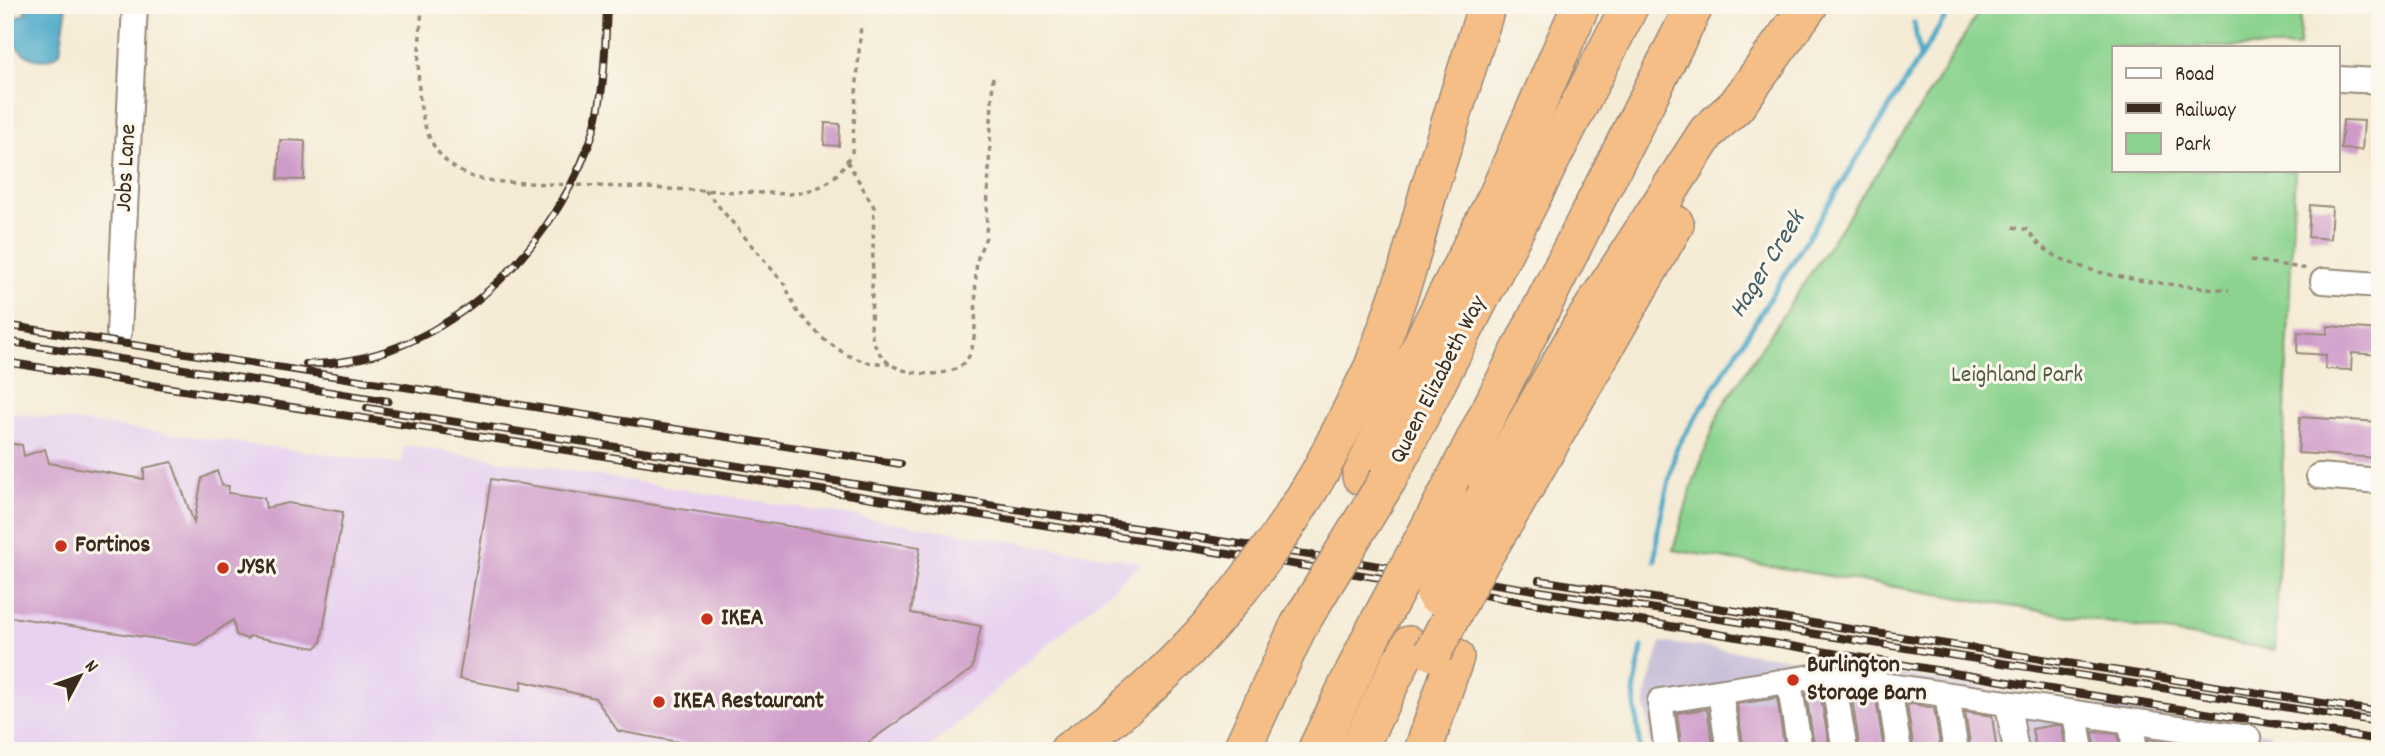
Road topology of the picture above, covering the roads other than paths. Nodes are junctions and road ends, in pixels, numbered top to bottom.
1 (135, 5) edge
2 (1487, 5) edge
3 (1581, 5) edge
4 (1630, 5) edge
5 (1695, 5) edge
6 (1808, 5) edge
7 (2340, 79) edge
8 (2380, 81) edge
9 (2323, 281) road end
10 (2380, 285) edge
11 (119, 332) dead end
12 (2319, 476) dead end
13 (1375, 477) junction
14 (2380, 481) edge
15 (1501, 499) junction
16 (1432, 651) junction
17 (1833, 678) junction
18 (1789, 681) junction
19 (1889, 687) junction
20 (1720, 692) junction
21 (1947, 695) junction
22 (2008, 704) junction
23 (2075, 713) junction
24 (2131, 722) junction
25 (2190, 740) edge
26 (1068, 751) edge
27 (1241, 751) edge
28 (1315, 751) edge
29 (1357, 751) edge
30 (1384, 751) edge
31 (1423, 751) edge
32 (1667, 751) edge
33 (1729, 751) edge
34 (1800, 751) edge
35 (1845, 751) edge
36 (1899, 751) edge
37 (1956, 751) edge
38 (2016, 751) edge
39 (2081, 751) edge
40 (2135, 751) edge
41 (2250, 751) edge

1 - 11 street, Jobs Lane
2 - 26 highway, bridge
3 - 13 highway
4 - 13 highway, Queen Elizabeth Way
5 - 28 highway, bridge
6 - 15 highway
7 - 8 street
9 - 10 street
12 - 14 street
13 - 27 highway, Queen Elizabeth Way, bridge
15 - 16 highway, bridge
15 - 16 highway, bridge
16 - 29 highway
16 - 30 highway
16 - 31 highway
17 - 18 street
17 - 19 street
17 - 35 street
18 - 20 street
18 - 34 street
19 - 21 street
19 - 36 street
20 - 32 street
20 - 33 street
21 - 22 street
21 - 37 street
22 - 23 street
22 - 38 street
23 - 24 street
23 - 39 street
24 - 25 street
24 - 40 street
25 - 41 street

